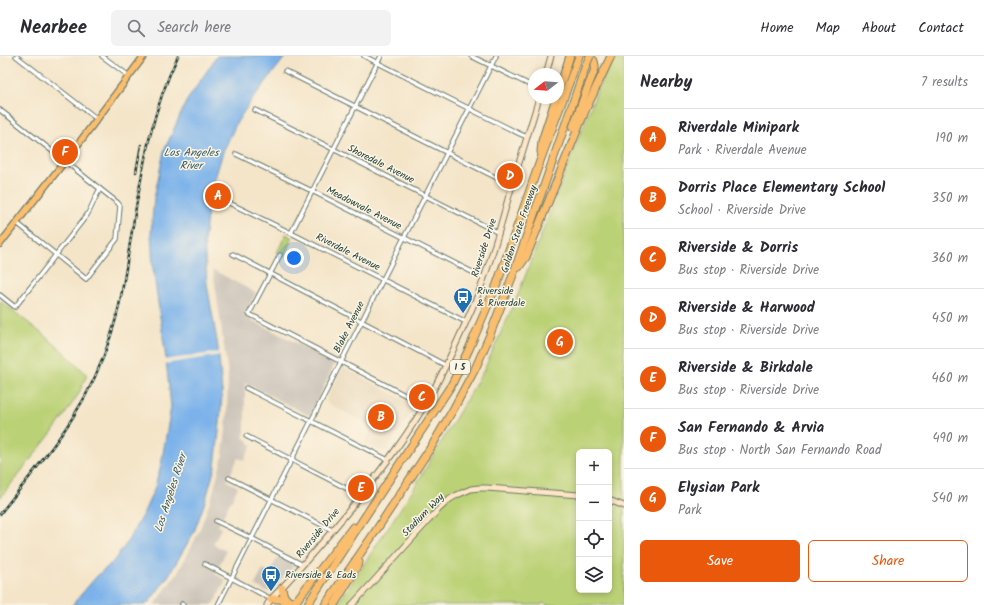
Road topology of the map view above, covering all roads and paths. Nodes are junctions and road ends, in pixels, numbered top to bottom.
1 (16, 56) edge
2 (102, 56) edge
3 (144, 56) edge
4 (364, 56) edge
5 (381, 56) edge
6 (471, 56) edge
7 (496, 56) edge
8 (551, 56) edge
9 (570, 56) edge
10 (589, 56) edge
11 (611, 56) edge
12 (578, 58) edge
13 (378, 63) junction
14 (491, 66) junction
15 (548, 68) edge
16 (285, 70) dead end
17 (564, 74) edge
18 (129, 76) junction
19 (528, 84) edge
20 (537, 104) edge
21 (554, 104) edge
22 (356, 106) junction
23 (469, 109) junction
24 (0, 110) edge
25 (255, 110) dead end
26 (97, 119) junction
27 (527, 137) junction
28 (334, 149) junction
29 (447, 152) junction
30 (236, 154) dead end
31 (65, 162) junction
32 (539, 164) junction
33 (558, 176) junction
34 (512, 185) junction
35 (100, 189) junction
36 (312, 191) junction
37 (425, 195) junction
38 (221, 199) dead end
39 (16, 223) junction
40 (291, 232) junction
41 (499, 233) junction
42 (404, 238) junction
43 (0, 244) edge
44 (233, 254) dead end
45 (56, 255) junction
46 (280, 255) dead end
47 (270, 274) junction
48 (513, 275) junction
49 (484, 278) junction
50 (383, 279) junction
51 (0, 295) edge
52 (361, 321) junction
53 (466, 322) junction
54 (340, 362) junction
55 (445, 365) junction
56 (246, 388) dead end
57 (424, 405) junction
58 (311, 420) junction
59 (246, 436) dead end
60 (292, 460) junction
61 (388, 460) junction
62 (229, 478) dead end
63 (381, 492) junction
64 (576, 495) edge
65 (361, 496) junction
66 (271, 499) junction
67 (612, 501) edge
68 (624, 506) edge
69 (216, 521) dead end
70 (332, 530) junction
71 (252, 538) junction
72 (371, 538) junction
73 (205, 564) dead end
74 (303, 565) junction
75 (231, 578) junction
76 (282, 588) junction
77 (269, 602) edge
78 (293, 602) junction
79 (218, 605) edge
80 (278, 605) edge
81 (307, 605) edge
82 (325, 605) edge
83 (334, 605) edge
84 (352, 605) edge

1 - 26 street
2 - 18 street
3 - 18 main road
4 - 13 street
5 - 13 street
6 - 14 street
7 - 14 street, Blake Avenue
8 - 15 main road
9 - 17 highway
10 - 33 highway
10 - 48 highway, Golden State Freeway / I 5, bridge
11 - 33 highway
12 - 32 highway, Golden State Freeway / I 5
13 - 22 street
13 - 23 street
14 - 19 street
14 - 23 street, Blake Avenue
16 - 22 street
18 - 26 main road
20 - 27 main road, Riverside Drive
21 - 32 highway
22 - 28 street
22 - 29 street
23 - 27 street
23 - 29 street, Blake Avenue
24 - 31 street
25 - 28 street, Shoredale Avenue
26 - 31 main road
27 - 34 main road, Riverside Drive
28 - 36 street
28 - 37 street, Shoredale Avenue
29 - 34 street
29 - 37 street, Blake Avenue
30 - 36 street, Meadowvale Avenue
31 - 35 street
31 - 39 main road
32 - 63 highway, Golden State Freeway / I 5
33 - 48 highway
34 - 41 main road, Riverside Drive
35 - 45 street
35 - 45 street
36 - 40 street
36 - 42 street, Meadowvale Avenue
37 - 41 street, Shoredale Avenue
37 - 42 street, Blake Avenue
38 - 40 street, Riverdale Avenue
39 - 43 main road
39 - 45 street
40 - 50 street, Riverdale Avenue
41 - 49 main road, Riverside Drive
42 - 49 street, Meadowvale Avenue
42 - 50 street, Blake Avenue
44 - 47 street
45 - 51 street
46 - 47 street
47 - 52 street
47 - 54 street
48 - 72 highway, Golden State Freeway / I 5
49 - 53 main road, Riverside Drive
50 - 52 street, Blake Avenue
50 - 53 street, Riverdale Avenue
52 - 54 street, Blake Avenue
52 - 55 street
53 - 55 main road, Riverside Drive
54 - 57 street
54 - 58 street, Blake Avenue
55 - 57 main road, Riverside Drive
56 - 58 street
57 - 61 main road, Riverside Drive
58 - 60 street, Blake Avenue
58 - 61 street
59 - 60 street
60 - 65 street
60 - 66 street, Blake Avenue
61 - 65 main road, Riverside Drive
62 - 66 street
63 - 78 highway
63 - 81 highway, Golden State Freeway / I 5
64 - 84 main road, Stadium Way
65 - 70 main road, Riverside Drive
66 - 70 street
66 - 71 street, Blake Avenue
67 - 68 main road
69 - 71 street
70 - 74 main road, Riverside Drive
71 - 74 street
71 - 75 street, Blake Avenue
72 - 82 highway, Golden State Freeway / I 5
72 - 83 highway
73 - 75 street
74 - 76 main road, Riverside Drive
75 - 77 street
75 - 79 street, Blake Avenue
76 - 77 main road, Riverside Drive
76 - 78 highway
77 - 78 highway
77 - 80 highway

